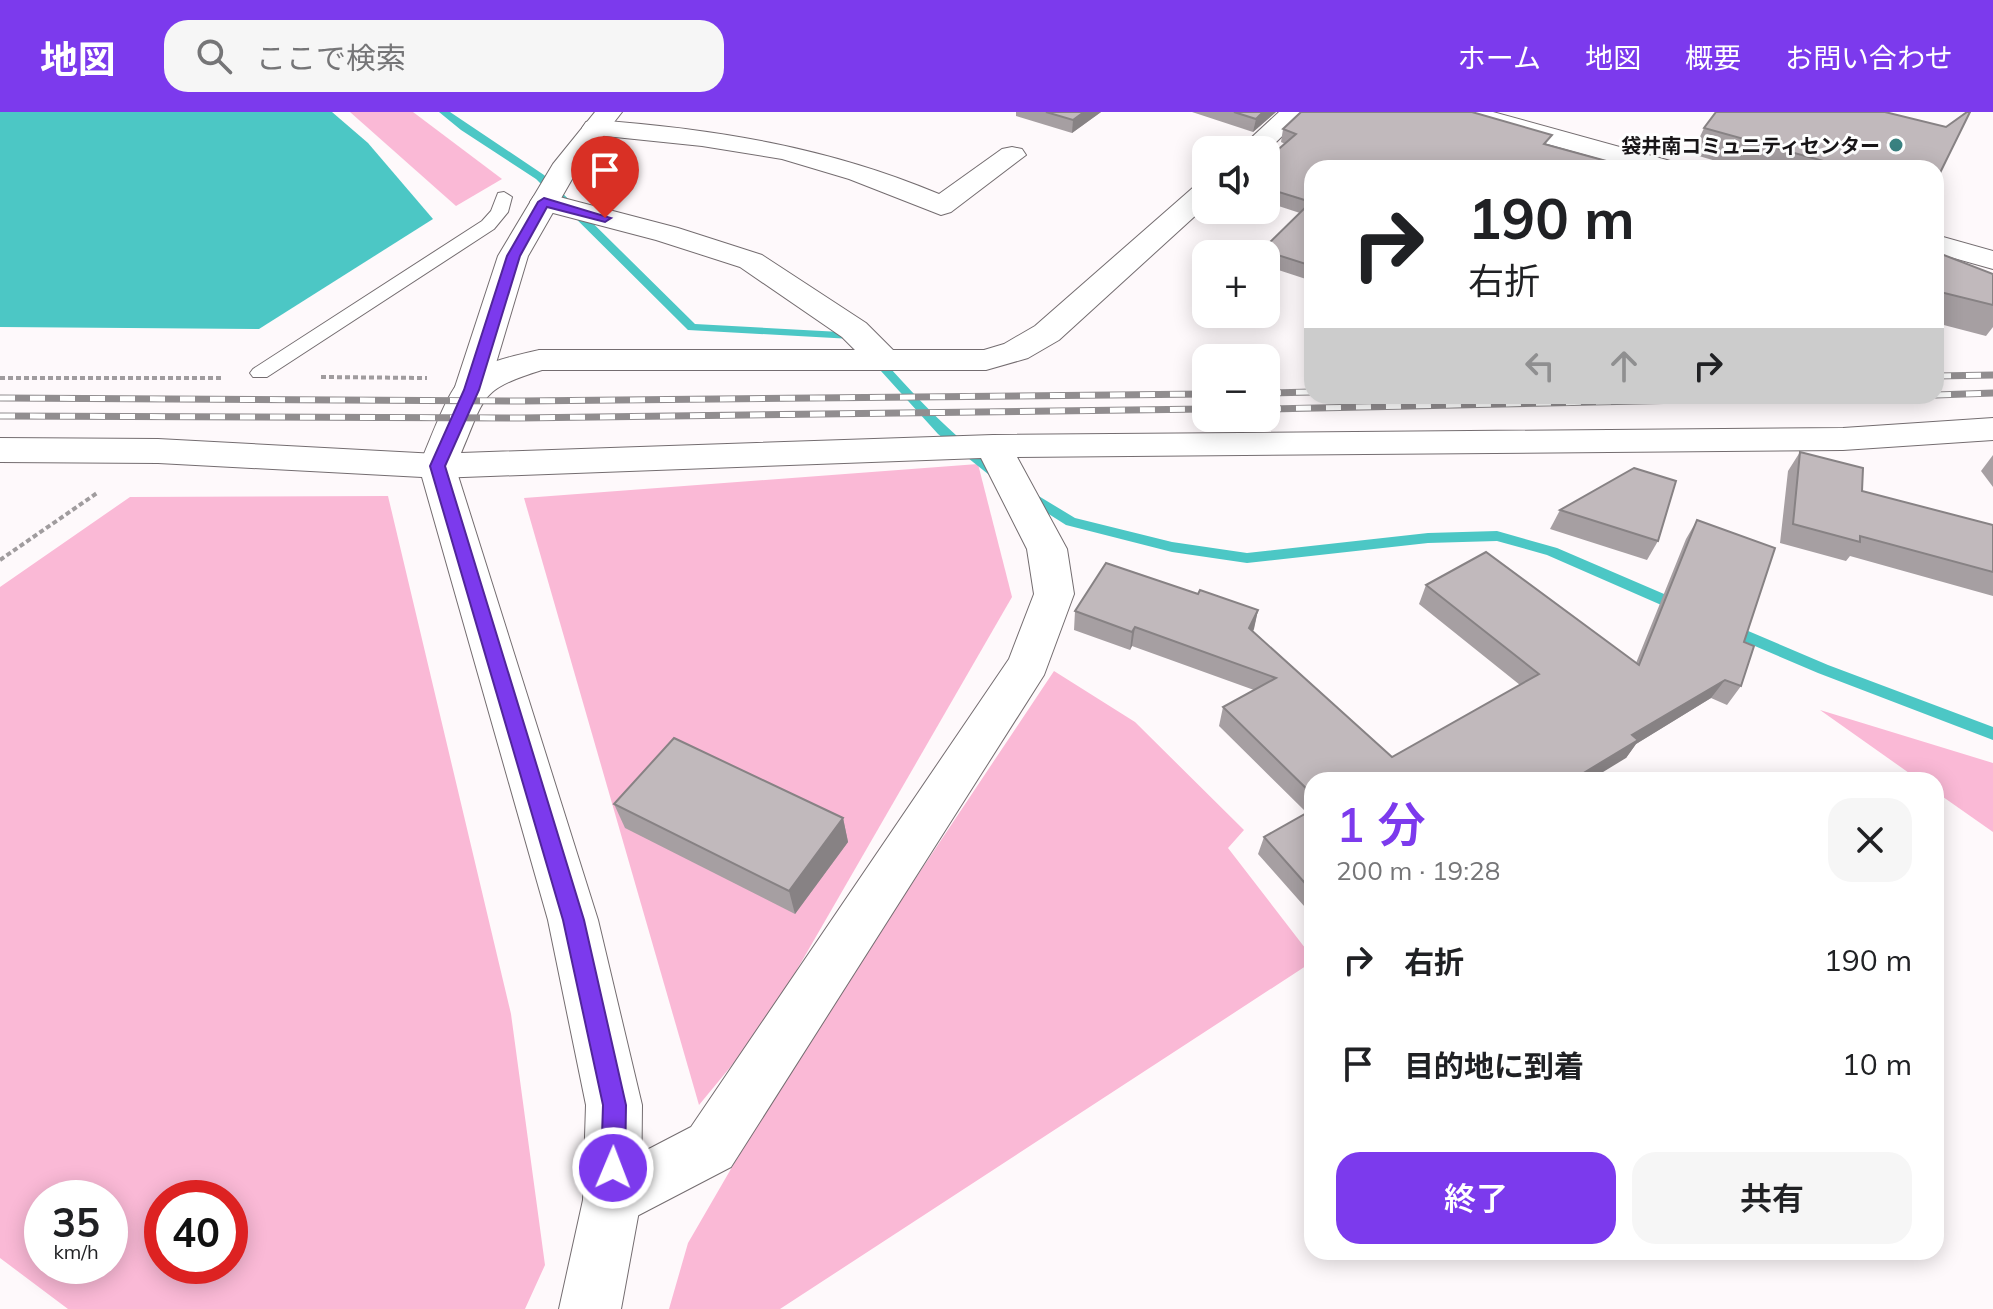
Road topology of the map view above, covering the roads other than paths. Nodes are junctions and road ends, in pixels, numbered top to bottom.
1 (1294, 112) edge
2 (1464, 112) edge
3 (602, 120) edge
4 (1267, 136) edge
5 (1012, 155) dead end
6 (1635, 160) edge
7 (504, 197) dead end
8 (544, 202) junction
9 (1192, 204) edge
10 (1944, 246) edge
11 (1993, 260) edge
12 (885, 361) junction
13 (260, 373) dead end
14 (471, 390) junction
15 (1993, 429) edge
16 (993, 446) junction
17 (0, 450) edge
18 (437, 466) junction
19 (612, 1200) junction
20 (590, 1309) edge

1 - 4 street
2 - 6 street
3 - 5 street
3 - 8 street
7 - 13 lane
8 - 12 street
8 - 14 street
9 - 12 street
10 - 11 street
12 - 14 street
14 - 18 street
15 - 16 street
16 - 18 street
16 - 19 street
17 - 18 street
18 - 19 street
19 - 20 street

